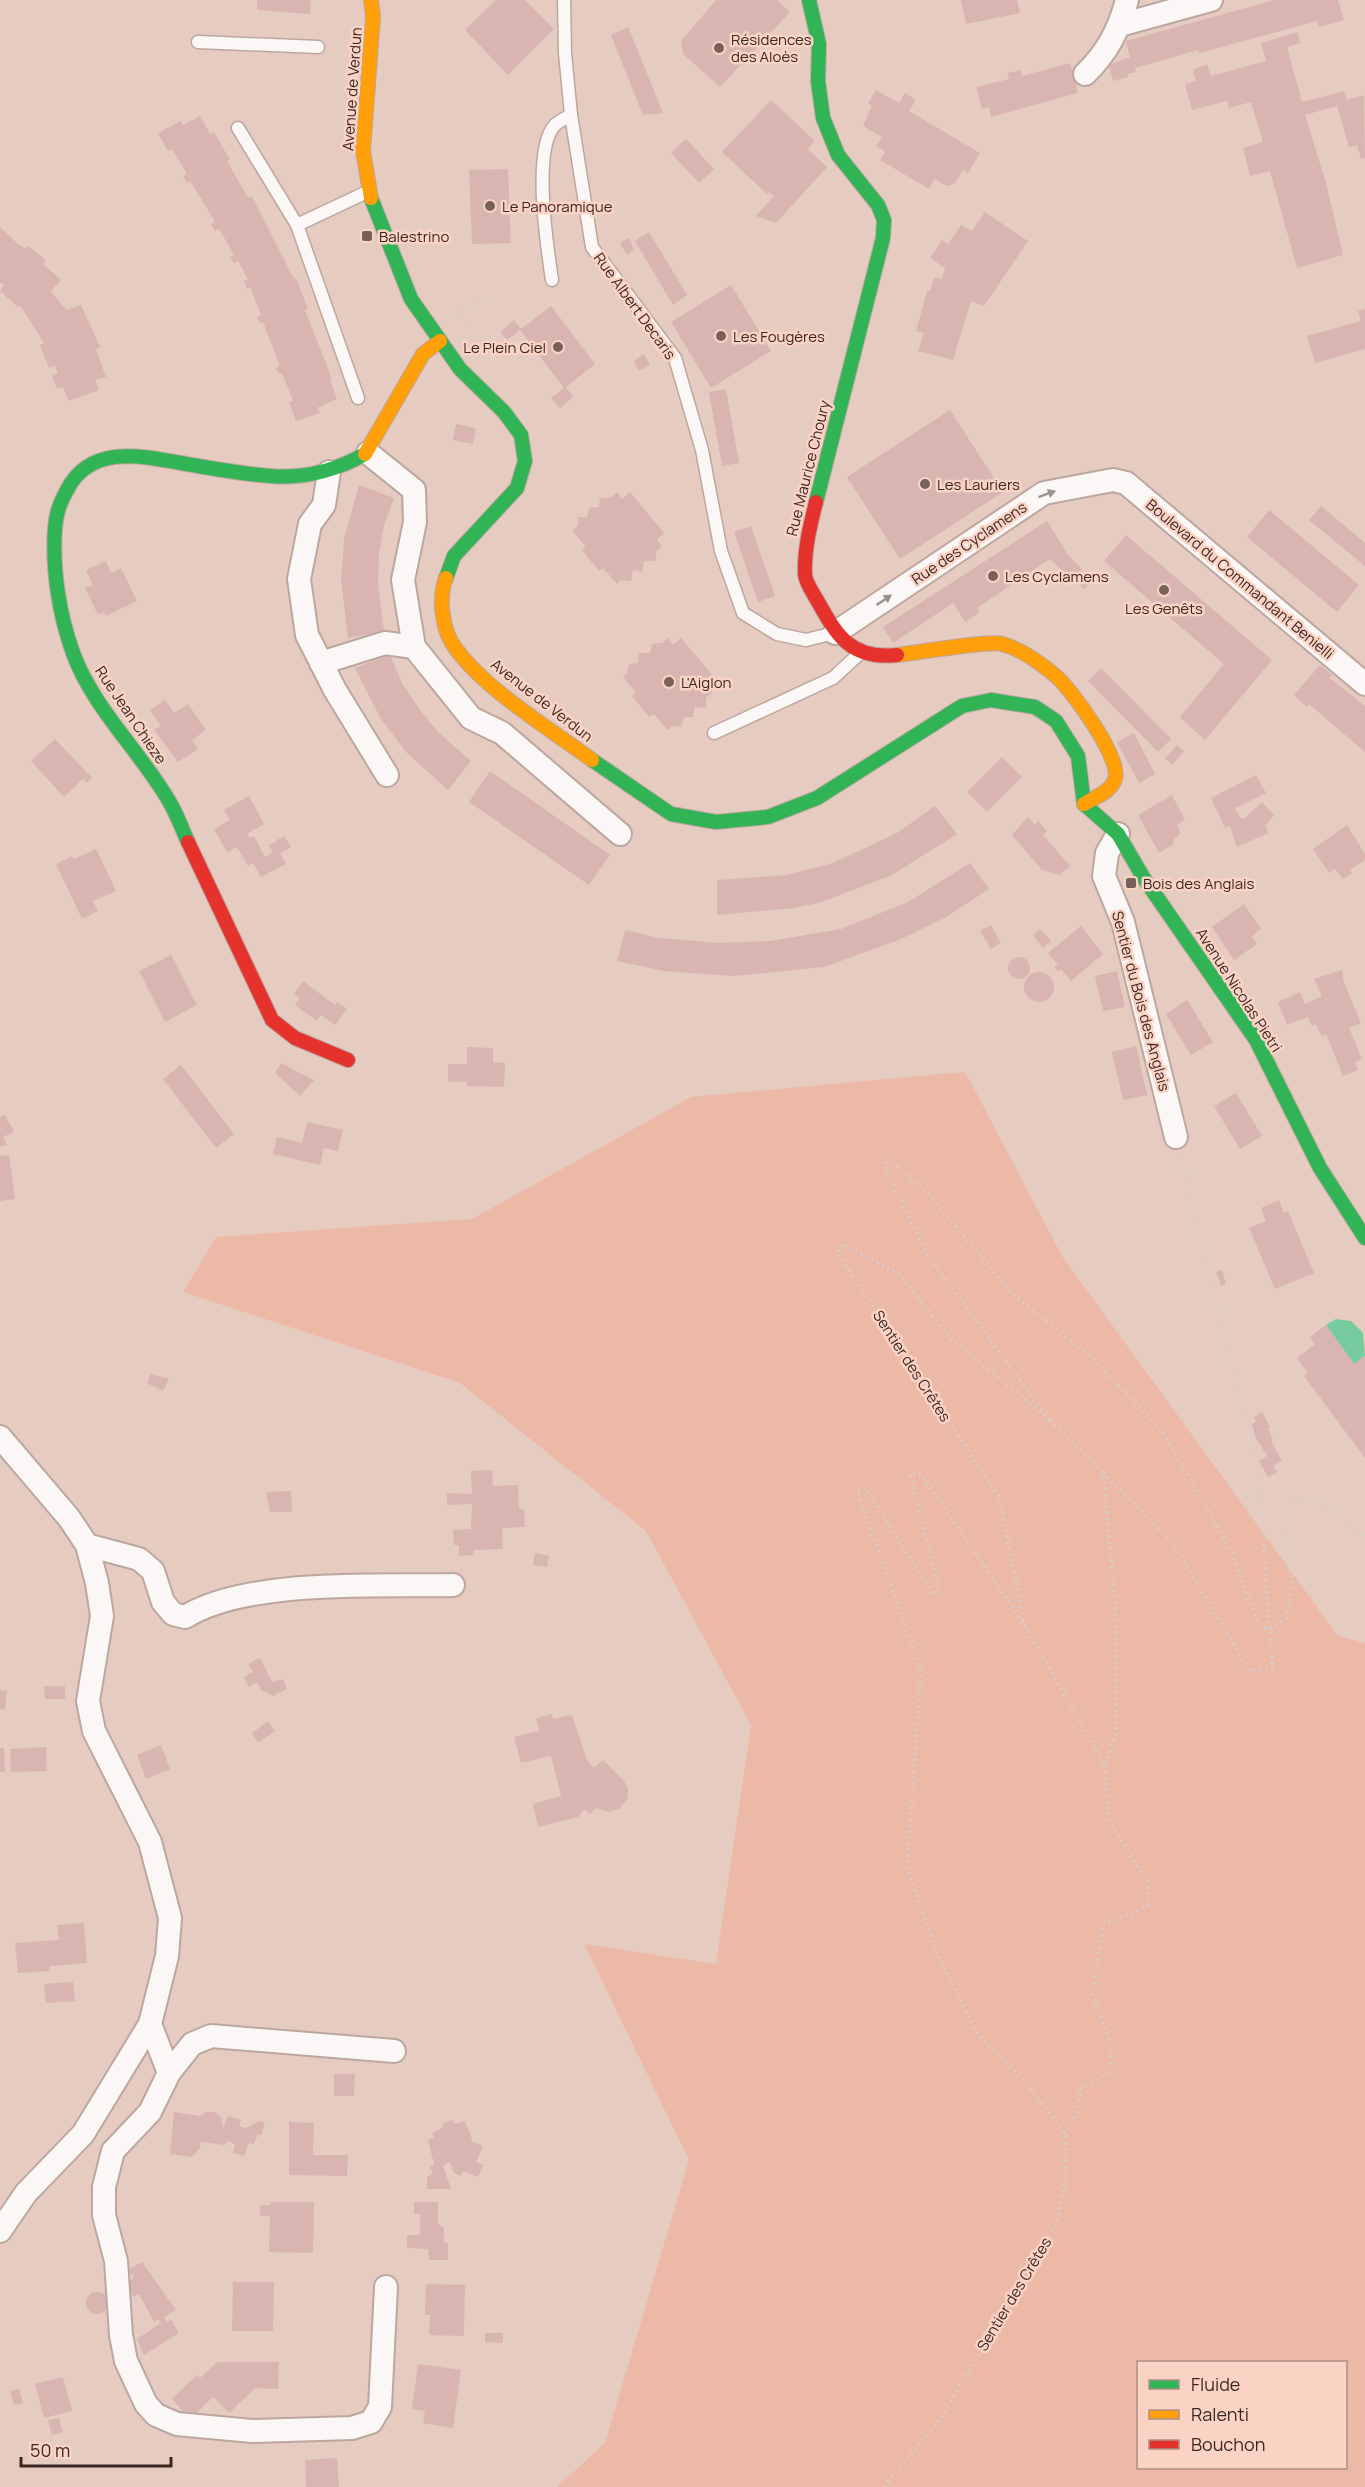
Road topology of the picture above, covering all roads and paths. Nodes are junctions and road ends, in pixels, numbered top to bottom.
1 (371, 0) edge
2 (564, 0) edge
3 (809, 0) edge
4 (1127, 0) edge
5 (1210, 0) edge
6 (1120, 25) junction
7 (198, 42) dead end
8 (318, 47) dead end
9 (1085, 74) dead end
10 (571, 116) junction
11 (238, 128) dead end
12 (368, 192) junction
13 (297, 225) junction
14 (552, 280) dead end
15 (492, 299) dead end
16 (440, 341) junction
17 (460, 369) junction
18 (358, 398) dead end
19 (368, 453) junction
20 (329, 472) junction
21 (1113, 480) joint
22 (835, 633) junction
23 (414, 647) junction
24 (861, 652) junction
25 (321, 663) junction
26 (1365, 684) edge
27 (714, 733) dead end
28 (387, 775) dead end
29 (1084, 804) junction
30 (620, 834) dead end
31 (1118, 834) junction
32 (348, 1060) dead end
33 (1176, 1137) joint
34 (1365, 1238) edge
35 (1049, 1419) junction
36 (0, 1437) edge
37 (1103, 1473) junction
38 (1365, 1538) edge
39 (87, 1545) junction
40 (453, 1585) dead end
41 (1025, 1626) junction
42 (1269, 1630) junction
43 (1105, 1765) junction
44 (150, 2024) junction
45 (394, 2051) dead end
46 (168, 2073) junction
47 (1066, 2135) junction
48 (0, 2231) edge
49 (386, 2287) dead end
50 (885, 2487) edge

1 - 12 street, Avenue de Verdun
2 - 10 lane, Rue Albert Decaris
3 - 22 street, Rue Maurice Choury
4 - 6 street
5 - 6 street
6 - 9 street
7 - 8 lane
10 - 14 lane
10 - 22 lane, Rue Albert Decaris
11 - 13 lane
12 - 13 lane
12 - 16 street, Avenue de Verdun
13 - 18 lane
15 - 17 path
16 - 17 street, Avenue de Verdun
16 - 19 street
17 - 29 street, Avenue de Verdun
19 - 20 street, Rue Jean Chieze
19 - 23 street
20 - 25 street
20 - 32 street, Rue Jean Chieze
22 -> 21 street, Rue des Cyclamens
21 - 26 street, Boulevard du Commandant Benielli
22 - 24 street, Rue Maurice Choury
23 - 25 street
23 - 30 street
24 - 27 lane
24 - 29 street, Rue Maurice Choury
25 - 28 street
29 - 31 street, Avenue Nicolas Pietri
31 - 33 street, Sentier du Bois des Anglais
31 - 34 street, Avenue Nicolas Pietri
33 - 42 path
35 - 37 path
35 - 41 path, Sentier des Crêtes
35 - 42 path
36 - 39 street
37 - 42 path
37 - 43 path
38 - 42 path
39 - 40 street
39 - 44 street
41 - 43 path
41 - 47 path
43 - 47 path
44 - 46 street
44 - 48 street
45 - 46 street
46 - 49 street
47 - 50 path, Sentier des Crêtes

